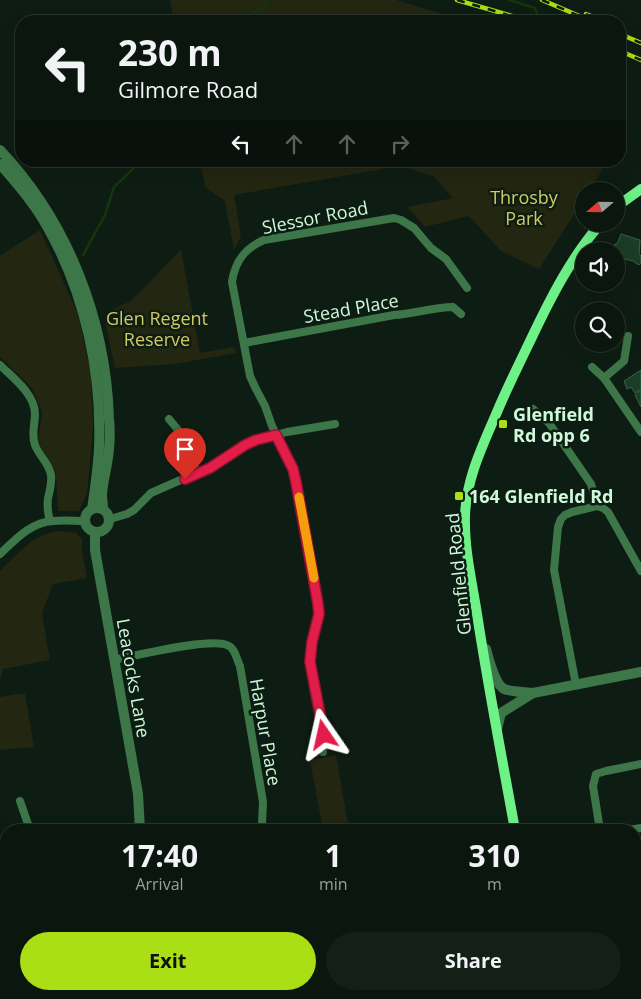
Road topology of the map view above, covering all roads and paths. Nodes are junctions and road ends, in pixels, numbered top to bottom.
1 (0, 150) edge
2 (0, 164) edge
3 (641, 189) edge
4 (625, 201) edge
5 (594, 232) edge
6 (467, 288) dead end
7 (461, 314) dead end
8 (628, 336) dead end
9 (244, 343) junction
10 (0, 365) edge
11 (592, 367) dead end
12 (604, 378) junction
13 (532, 408) dead end
14 (168, 419) dead end
15 (335, 424) dead end
16 (641, 432) edge
17 (276, 435) junction
18 (198, 474) junction
19 (597, 506) junction
20 (92, 509) junction
21 (103, 510) junction
22 (110, 519) junction
23 (50, 521) junction
24 (85, 521) junction
25 (95, 532) junction
26 (0, 554) edge
27 (641, 571) edge
28 (479, 628) junction
29 (114, 660) junction
30 (641, 672) edge
31 (576, 685) junction
32 (533, 693) junction
33 (497, 729) junction
34 (323, 752) dead end
35 (641, 764) edge
36 (20, 801) dead end
37 (28, 824) edge
38 (140, 824) edge
39 (262, 824) dead end
40 (514, 824) edge
41 (599, 824) edge

1 - 21 street
2 - 20 street
3 - 4 main road
5 - 28 main road, Glenfield Road
6 - 9 street, Slessor Road
7 - 9 street, Stead Place
8 - 12 street
9 - 17 street, Slessor Road
10 - 23 street
11 - 12 street
12 - 16 street
13 - 19 street
14 - 18 street
15 - 17 street
17 - 18 street
17 - 34 street, Slessor Road
18 - 22 street
19 - 27 street
19 - 31 street
20 - 21 street
20 - 24 street
21 - 22 street
22 - 25 street
23 - 24 street
23 - 26 street
24 - 25 street
25 - 29 street, Leacocks Lane
28 - 32 street
28 - 33 main road, Glenfield Road
29 - 38 street, Leacocks Lane
29 - 39 street, Harpur Place
30 - 31 street
31 - 32 street
32 - 33 street
33 - 40 main road, Glenfield Road
35 - 41 street
36 - 37 street

